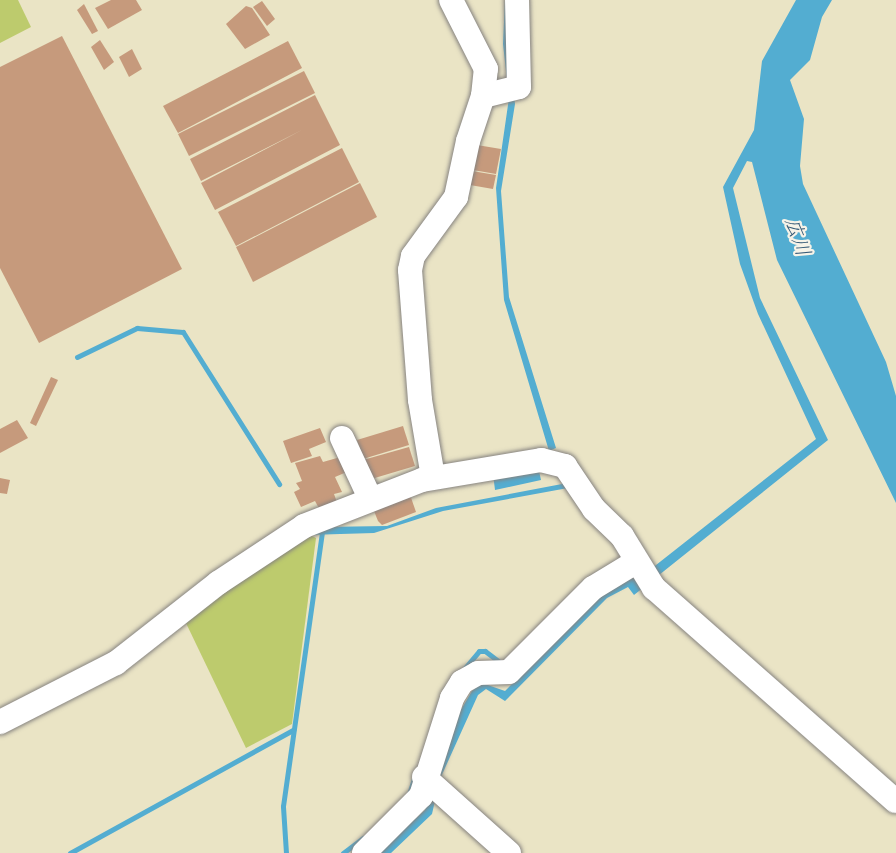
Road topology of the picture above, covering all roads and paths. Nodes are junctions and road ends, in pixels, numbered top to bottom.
1 (451, 0) edge
2 (517, 0) edge
3 (483, 96) junction
4 (342, 438) dead end
5 (433, 477) junction
6 (370, 498) junction
7 (644, 574) junction
8 (0, 722) edge
9 (431, 784) junction
10 (896, 801) edge
11 (364, 853) edge
12 (509, 853) edge

1 - 3 street
2 - 3 street
3 - 5 street
4 - 6 street
5 - 6 street
5 - 7 street
6 - 8 street
7 - 9 street
7 - 10 street
9 - 11 street
9 - 12 street

